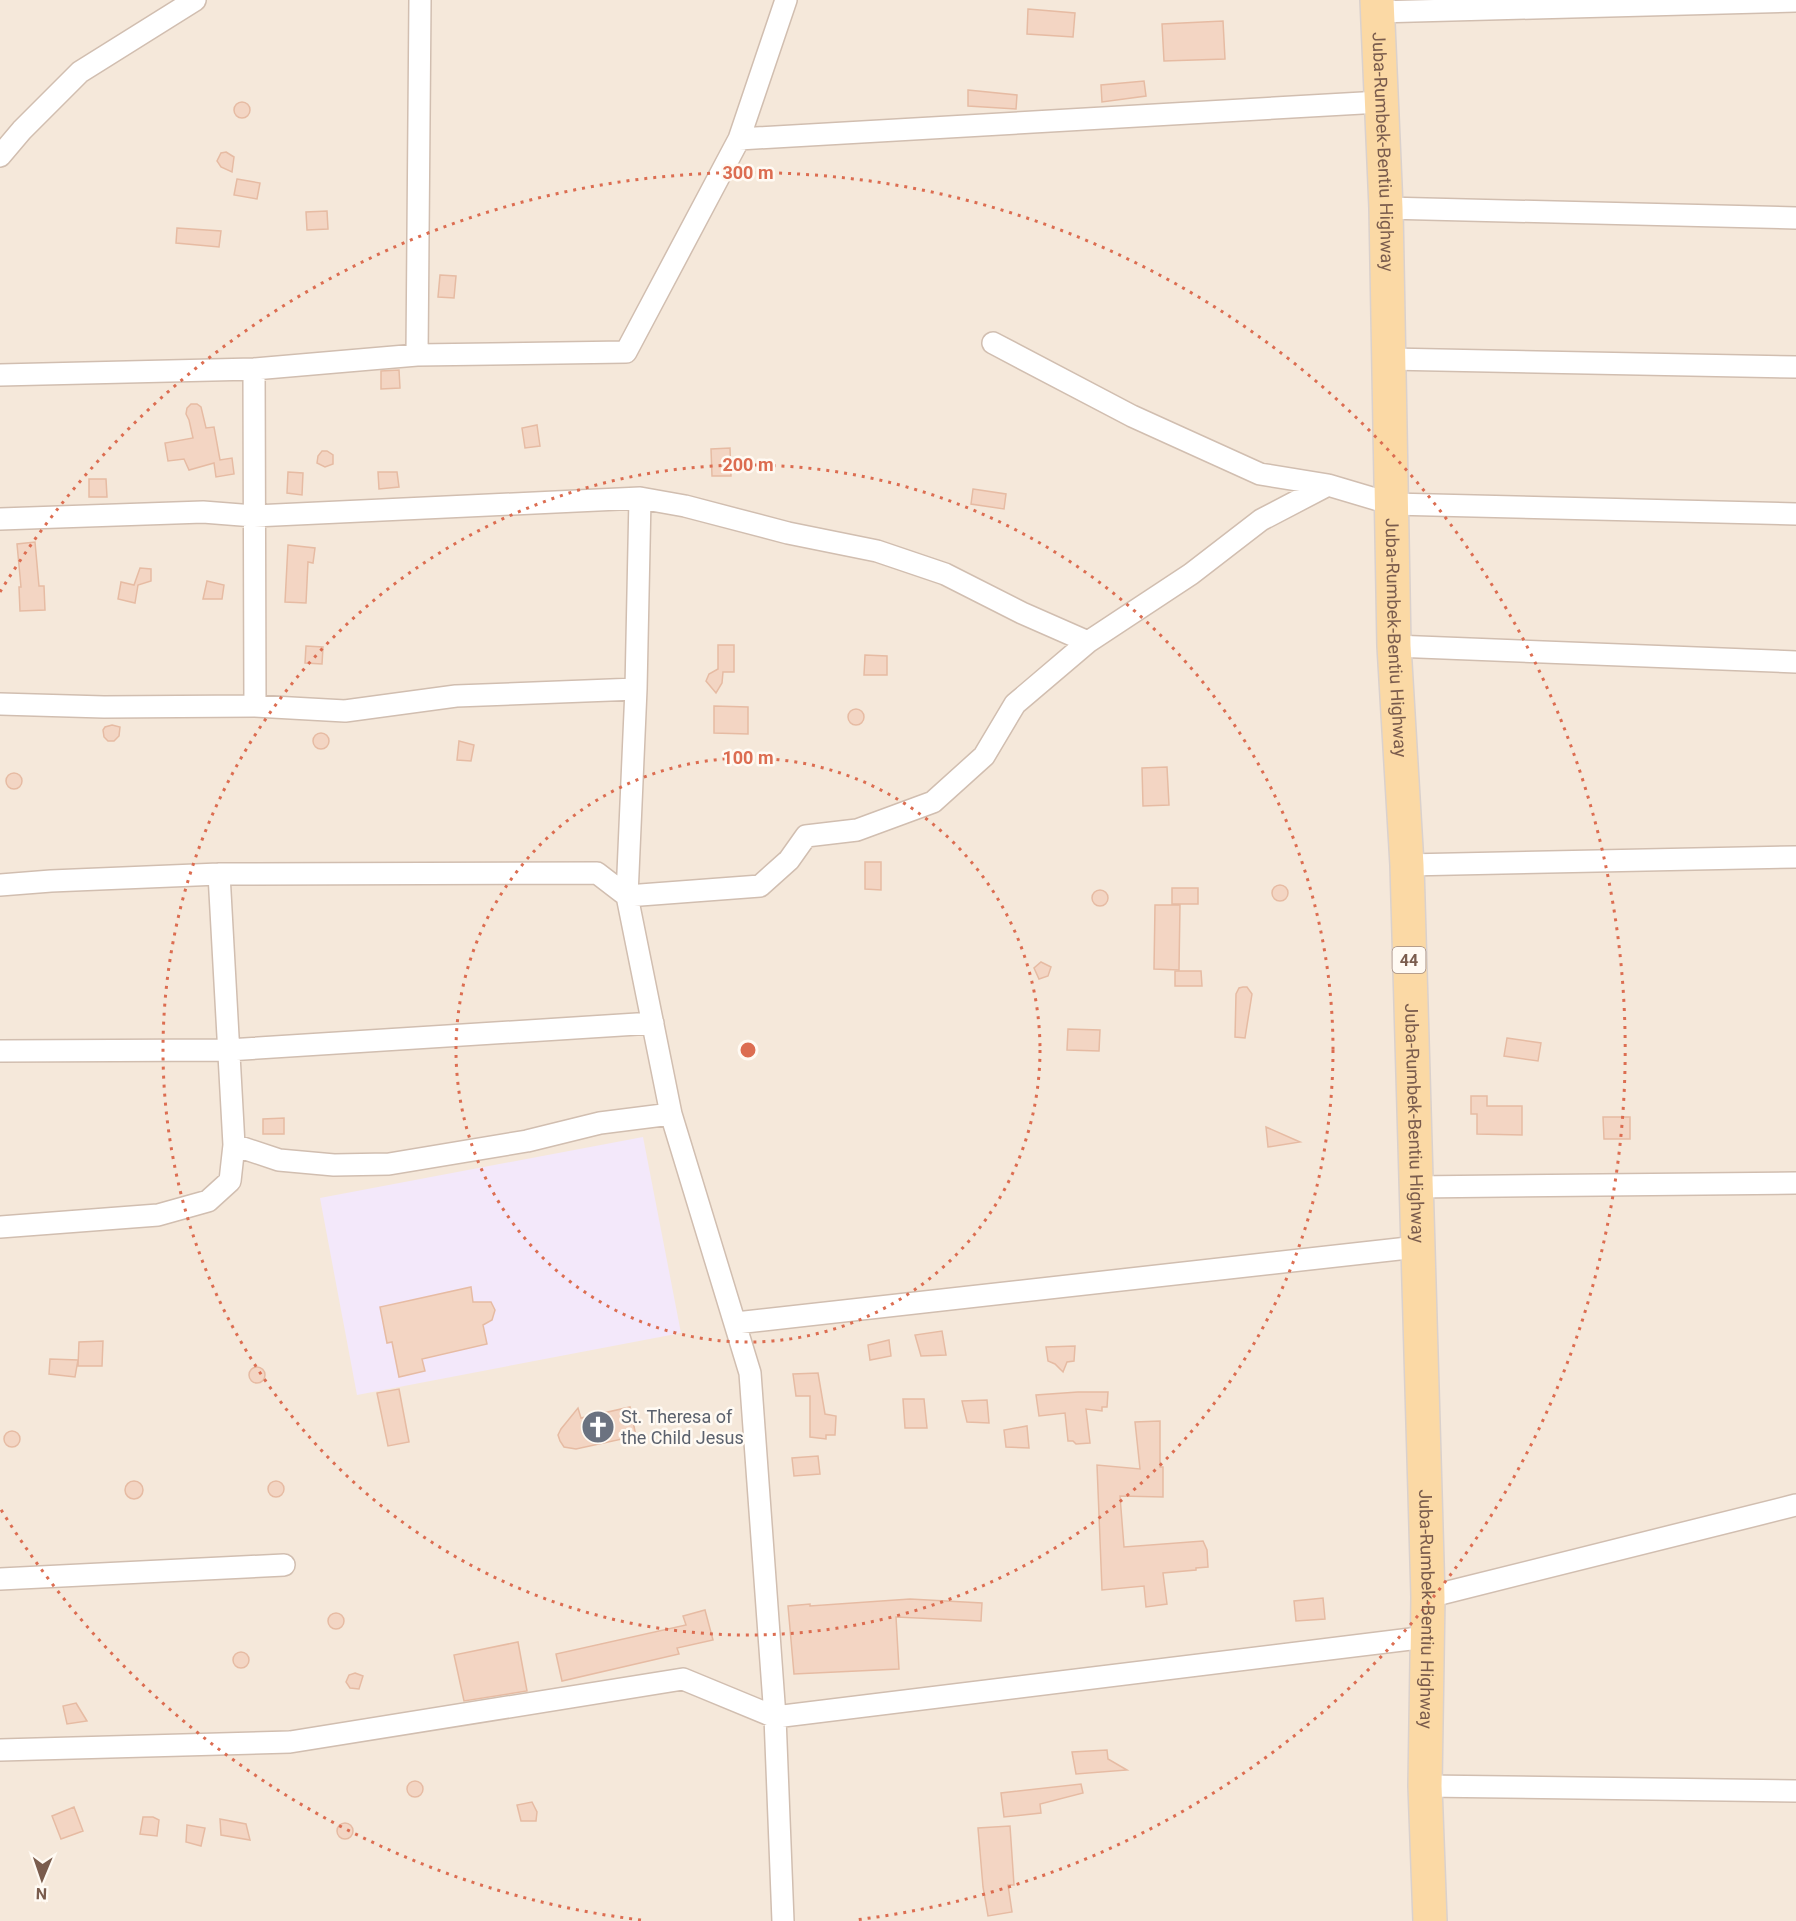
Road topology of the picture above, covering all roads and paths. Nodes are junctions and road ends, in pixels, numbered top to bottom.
1 (195, 0) edge
2 (420, 0) edge
3 (786, 0) edge
4 (1796, 1) edge
5 (1377, 6) edge
6 (1380, 102) junction
7 (738, 139) junction
8 (0, 156) edge
9 (1386, 208) junction
10 (1796, 218) edge
11 (993, 343) dead end
12 (417, 355) junction
13 (1389, 359) junction
14 (1796, 367) edge
15 (254, 369) junction
16 (0, 375) edge
17 (1328, 485) junction
18 (640, 498) junction
19 (1392, 504) junction
20 (1796, 514) edge
21 (254, 516) junction
22 (0, 519) edge
23 (1089, 642) junction
24 (1394, 646) junction
25 (1796, 662) edge
26 (636, 689) junction
27 (0, 704) edge
28 (255, 706) junction
29 (1796, 857) edge
30 (1407, 865) junction
31 (219, 874) junction
32 (0, 885) edge
33 (627, 896) junction
34 (653, 1023) junction
35 (228, 1050) junction
36 (0, 1051) edge
37 (671, 1114) junction
38 (234, 1144) junction
39 (1796, 1183) edge
40 (1415, 1187) junction
41 (0, 1227) edge
42 (1418, 1247) junction
43 (736, 1323) junction
44 (1796, 1505) edge
45 (284, 1565) dead end
46 (0, 1579) edge
47 (1428, 1597) junction
48 (1427, 1637) junction
49 (775, 1717) junction
50 (0, 1750) edge
51 (1425, 1786) junction
52 (1796, 1791) edge
53 (783, 1921) edge
54 (1430, 1921) edge

1 - 8 street
2 - 12 street
3 - 7 street
4 - 5 street
5 - 6 main road, Juba-Rumbek-Bentiu Highway / 44
6 - 7 street
6 - 9 main road, Juba-Rumbek-Bentiu Highway / 44
7 - 12 street
9 - 10 street
9 - 13 main road, Juba-Rumbek-Bentiu Highway / 44
11 - 17 street
12 - 15 street
13 - 14 street
13 - 19 main road, Juba-Rumbek-Bentiu Highway / 44
15 - 16 street
15 - 21 street
17 - 19 street
17 - 23 street
18 - 21 street
18 - 23 street
18 - 26 street
19 - 20 street
19 - 24 main road, Juba-Rumbek-Bentiu Highway / 44
21 - 22 street
21 - 28 street
23 - 33 street
24 - 25 street
24 - 30 main road, Juba-Rumbek-Bentiu Highway / 44
26 - 28 street
26 - 33 street
27 - 28 street
29 - 30 street
30 - 40 main road, Juba-Rumbek-Bentiu Highway / 44
31 - 32 street
31 - 33 street
31 - 35 street
33 - 34 street
34 - 35 street
34 - 37 street
35 - 36 street
35 - 38 street
37 - 38 street
37 - 43 street
38 - 41 street
39 - 40 street
40 - 42 main road, Juba-Rumbek-Bentiu Highway / 44
42 - 43 street
42 - 47 main road, Juba-Rumbek-Bentiu Highway / 44
43 - 49 street
44 - 47 street
45 - 46 street
47 - 48 main road, Juba-Rumbek-Bentiu Highway / 44
48 - 49 street
48 - 51 main road, Juba-Rumbek-Bentiu Highway / 44
49 - 50 street
49 - 53 street
51 - 52 street
51 - 54 main road, Juba-Rumbek-Bentiu Highway / 44

